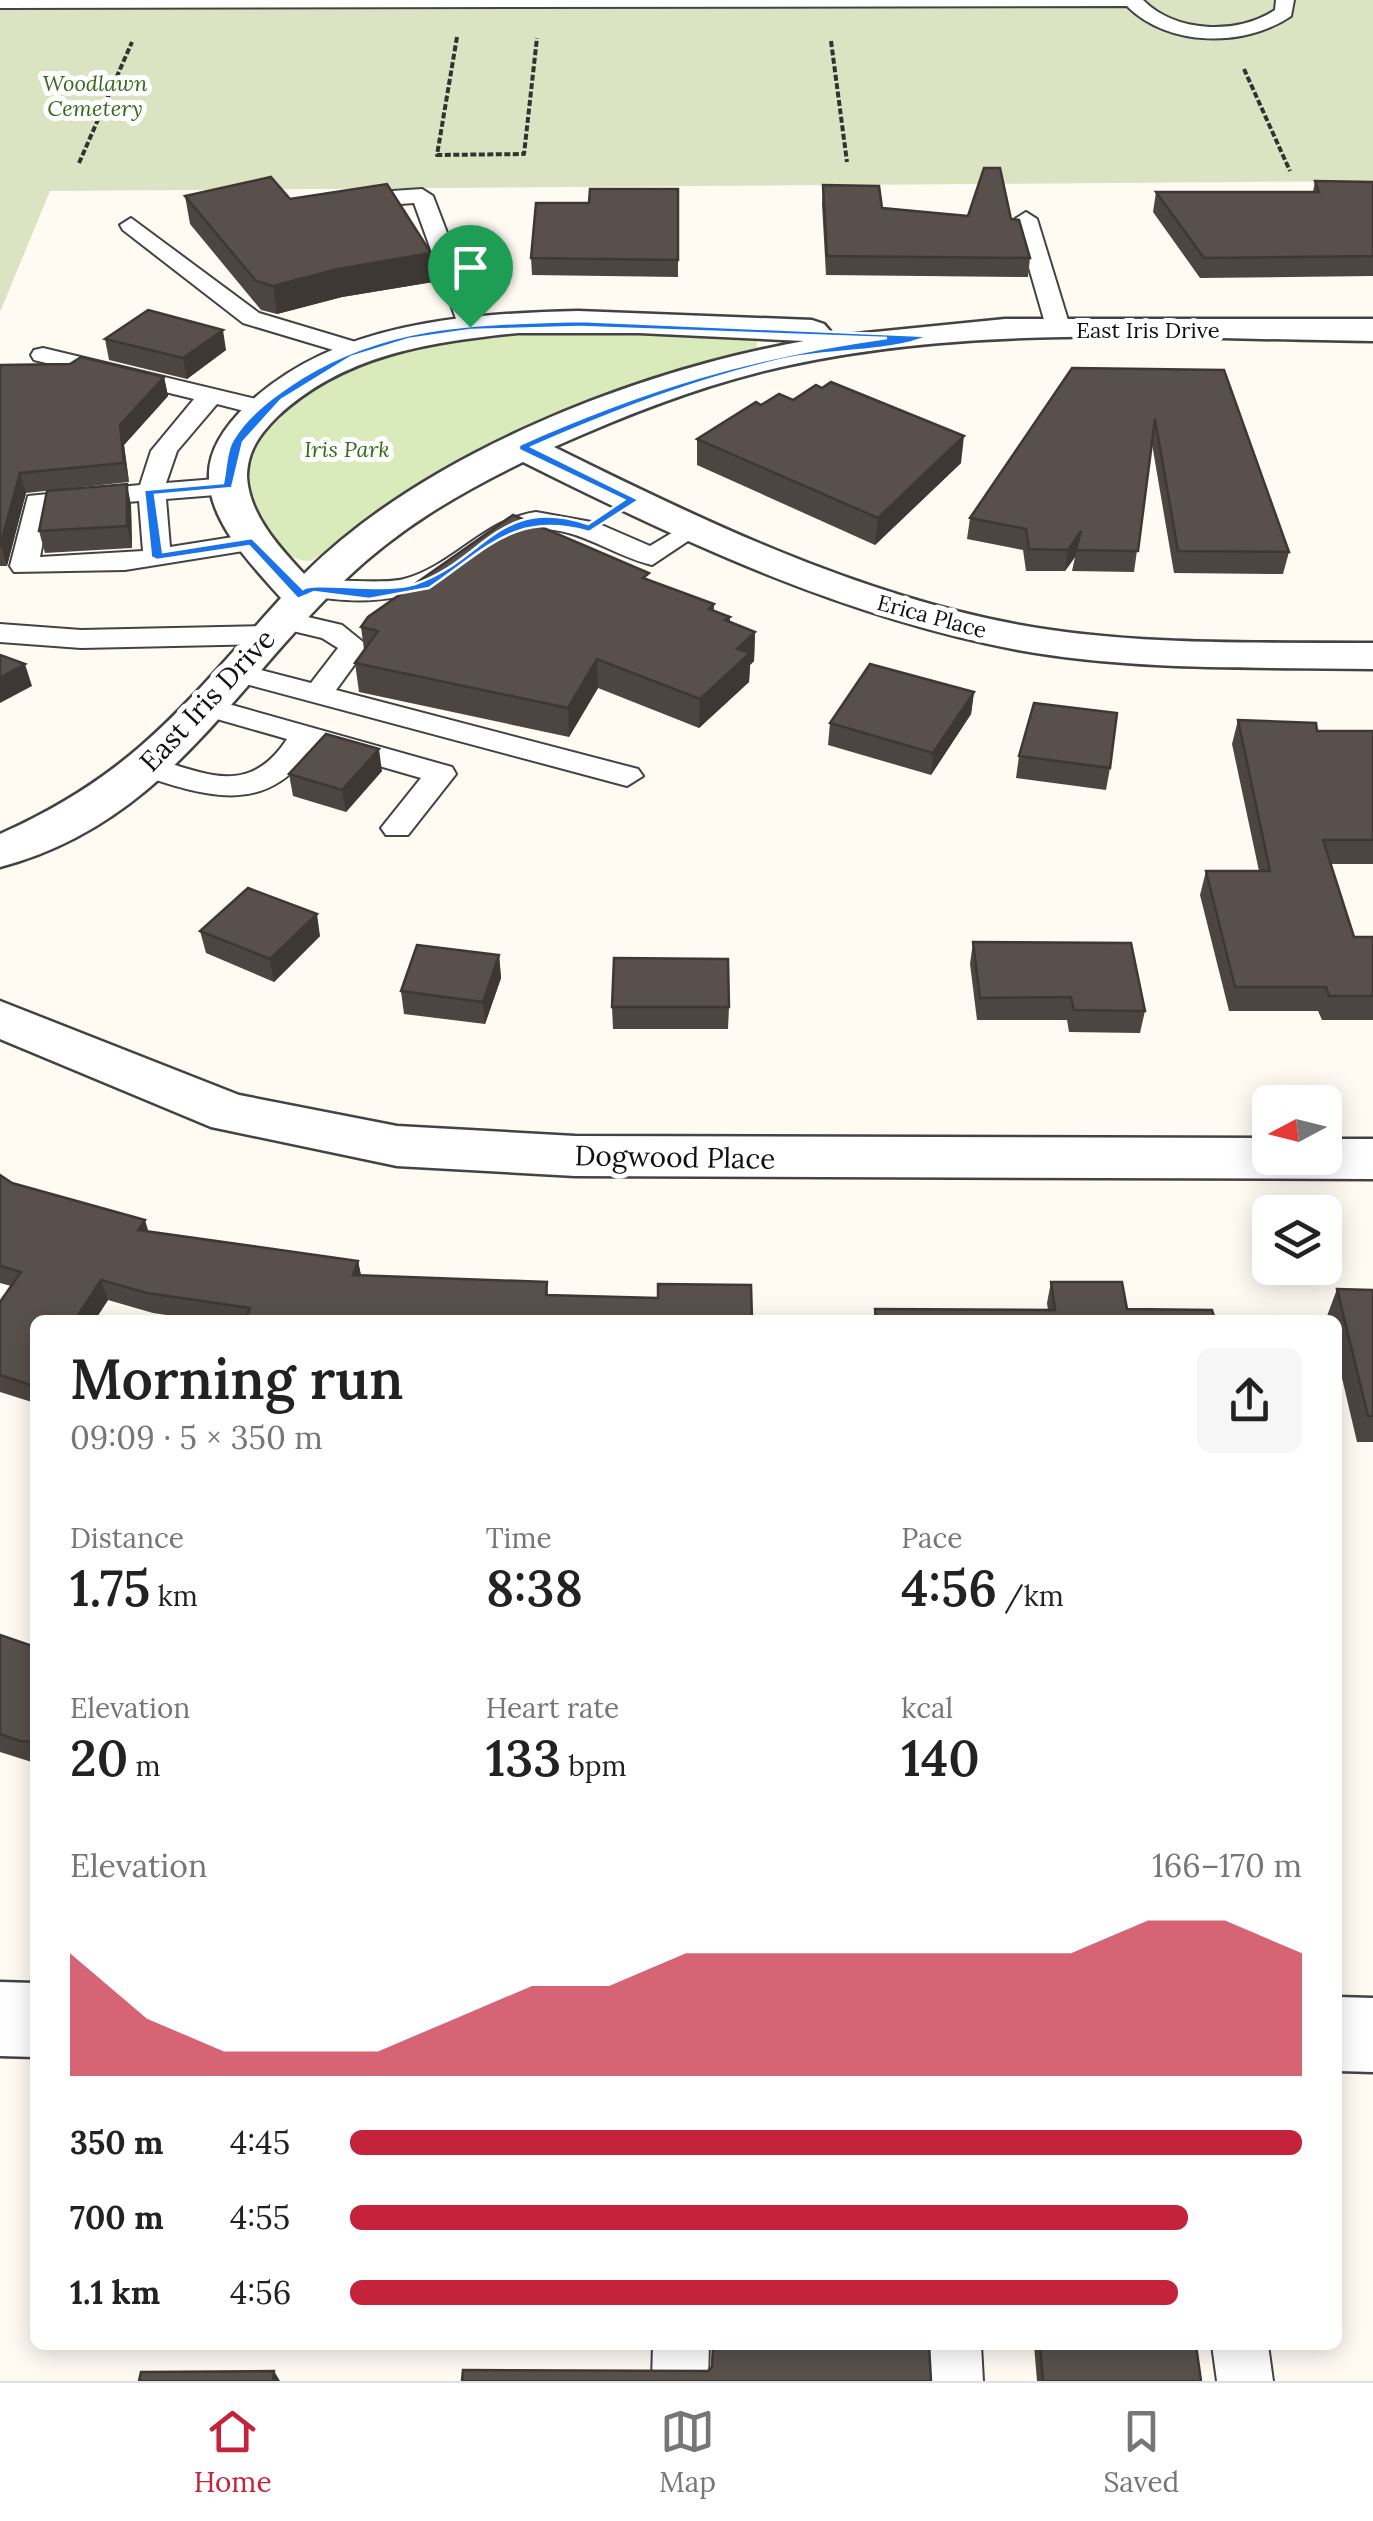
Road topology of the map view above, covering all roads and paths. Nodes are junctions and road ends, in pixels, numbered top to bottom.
1 (1285, 0) edge
2 (826, 1) edge
3 (0, 2) edge
4 (149, 2) edge
5 (463, 2) edge
6 (541, 2) edge
7 (1226, 30) junction
8 (848, 162) dead end
9 (79, 163) dead end
10 (1290, 171) dead end
11 (323, 203) edge
12 (1026, 219) dead end
13 (131, 225) dead end
14 (470, 327) junction
15 (1060, 330) junction
16 (1373, 330) edge
17 (923, 336) junction
18 (360, 350) junction
19 (43, 355) dead end
20 (211, 396) junction
21 (264, 408) junction
22 (522, 447) junction
23 (228, 486) junction
24 (148, 492) junction
25 (633, 500) junction
26 (694, 527) junction
27 (589, 528) junction
28 (252, 542) junction
29 (157, 557) junction
30 (291, 610) junction
31 (0, 633) edge
32 (1373, 656) edge
33 (236, 673) junction
34 (317, 694) junction
35 (208, 707) junction
36 (306, 735) junction
37 (148, 767) junction
38 (628, 776) dead end
39 (397, 828) dead end
40 (0, 852) edge
41 (0, 1020) edge
42 (1373, 1160) edge
43 (0, 2019) edge
44 (30, 2020) edge
45 (1342, 2034) edge
46 (1373, 2035) edge
47 (681, 2350) edge
48 (953, 2350) edge
49 (1241, 2350) edge
50 (680, 2381) edge
51 (955, 2381) edge
52 (1245, 2381) edge

1 - 7 lane
2 - 6 lane
2 - 7 lane
2 - 8 path
3 - 4 lane
4 - 5 lane
4 - 9 path
5 - 6 lane
5 - 6 path
7 - 10 path
11 - 14 lane
12 - 15 lane
13 - 18 lane
14 - 17 street, East Iris Drive
14 - 18 street, East Iris Drive
15 - 16 street, East Iris Drive
15 - 17 street, East Iris Drive
17 - 22 street, East Iris Drive
18 - 21 street, East Iris Drive
19 - 20 lane
20 - 21 lane
20 - 24 lane
21 - 23 street, East Iris Drive
22 - 25 street, Erica Place
22 - 30 street, East Iris Drive
23 - 24 lane
23 - 28 street
24 - 29 lane
24 - 29 lane
25 - 26 street, Erica Place
25 - 27 lane
26 - 27 lane
26 - 32 street, Erica Place
27 - 30 lane
28 - 29 lane
28 - 30 street
30 - 31 lane
30 - 33 street, East Iris Drive
30 - 34 lane
33 - 34 lane
33 - 35 street, East Iris Drive
34 - 38 lane
35 - 36 lane
35 - 37 street, East Iris Drive
36 - 37 lane
36 - 39 lane
37 - 40 street, East Iris Drive
41 - 42 street, Dogwood Place
43 - 44 street
45 - 46 street
47 - 50 lane
48 - 51 lane
49 - 52 lane

